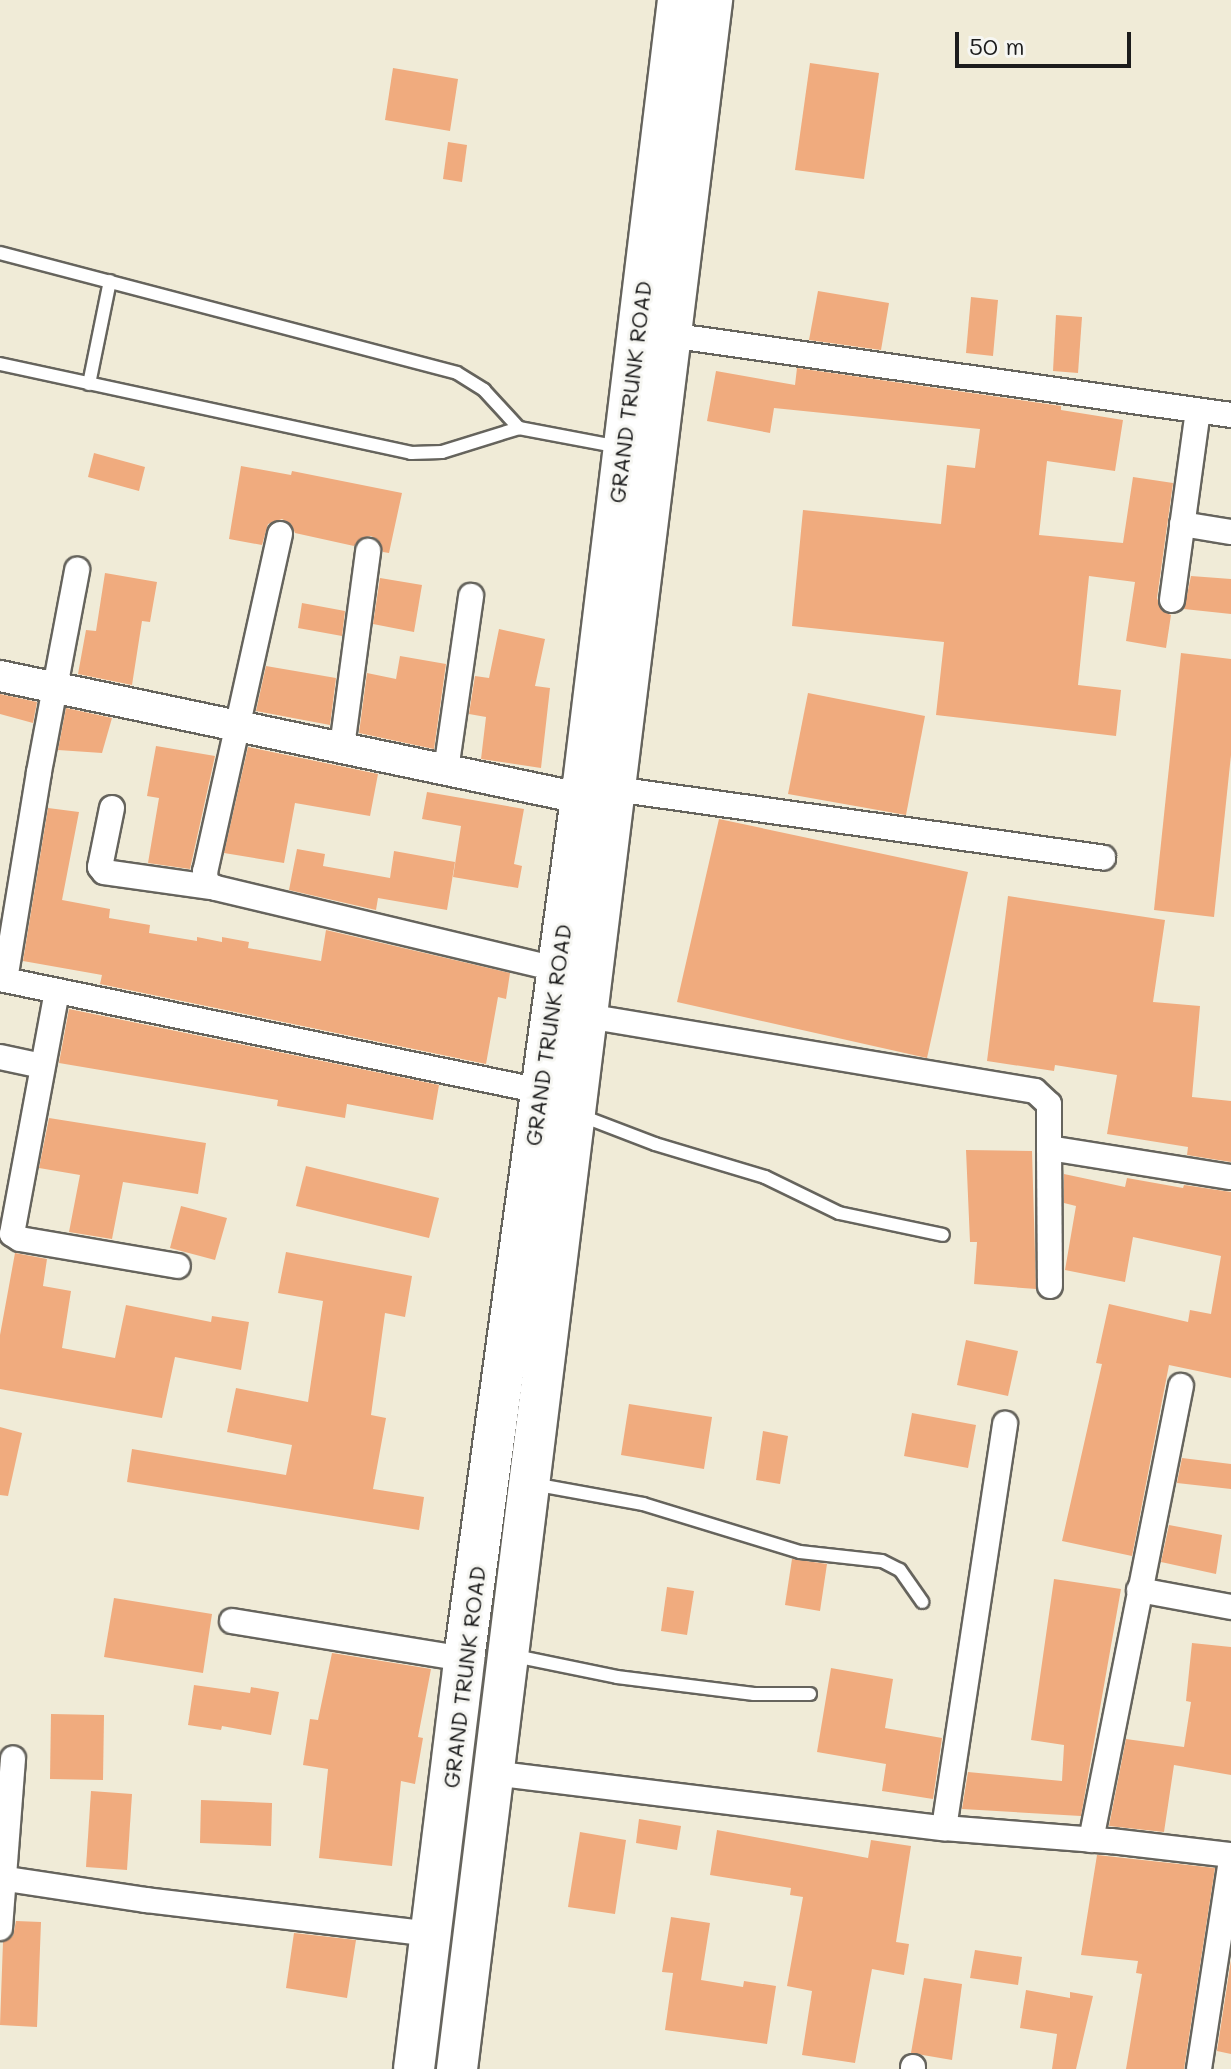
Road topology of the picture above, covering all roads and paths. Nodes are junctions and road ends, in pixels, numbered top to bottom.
1 (678, 0) edge
2 (712, 0) edge
3 (0, 253) edge
4 (110, 281) junction
5 (669, 335) junction
6 (0, 364) edge
7 (89, 384) junction
8 (1198, 411) junction
9 (1231, 415) edge
10 (519, 428) junction
11 (623, 448) junction
12 (1182, 524) junction
13 (1231, 532) edge
14 (280, 534) dead end
15 (368, 551) dead end
16 (77, 570) dead end
17 (471, 596) dead end
18 (1172, 600) dead end
19 (0, 676) edge
20 (57, 690) junction
21 (239, 725) junction
22 (342, 747) junction
23 (446, 770) junction
24 (597, 794) junction
25 (112, 808) dead end
26 (1103, 858) dead end
27 (211, 887) junction
28 (557, 969) junction
29 (2, 980) edge
30 (57, 991) junction
31 (587, 1016) junction
32 (0, 1057) edge
33 (42, 1066) junction
34 (541, 1091) junction
35 (575, 1113) junction
36 (1049, 1148) junction
37 (1231, 1177) edge
38 (943, 1235) dead end
39 (178, 1266) dead end
40 (1050, 1286) dead end
41 (1181, 1386) dead end
42 (1005, 1424) dead end
43 (529, 1484) junction
44 (1139, 1590) junction
45 (922, 1602) dead end
46 (1231, 1607) edge
47 (232, 1621) dead end
48 (508, 1654) junction
49 (464, 1659) junction
50 (810, 1694) dead end
51 (13, 1758) dead end
52 (493, 1773) junction
53 (944, 1828) junction
54 (1091, 1840) junction
55 (1231, 1858) edge
56 (2, 1878) edge
57 (0, 1928) edge
58 (432, 1934) junction
59 (414, 2069) edge
60 (457, 2069) edge
61 (1199, 2069) edge

1 - 11 highway, GRAND TRUNK ROAD
2 - 5 highway, GRAND TRUNK ROAD
3 - 4 lane
4 - 7 lane
4 - 10 lane
5 - 8 street
5 - 24 highway, GRAND TRUNK ROAD
6 - 7 lane
7 - 10 lane
8 - 9 street
8 - 12 street
10 - 11 lane
11 - 24 highway, GRAND TRUNK ROAD
12 - 13 street
12 - 18 street
14 - 21 street
15 - 22 street
16 - 20 street
17 - 23 street
19 - 20 street
20 - 21 street
20 - 29 street
21 - 22 street
21 - 27 street
22 - 23 street
23 - 24 street
24 - 26 street
24 - 28 highway, GRAND TRUNK ROAD
24 - 31 highway, GRAND TRUNK ROAD
25 - 27 street
27 - 28 street
28 - 34 highway, GRAND TRUNK ROAD
29 - 30 street
30 - 33 street
30 - 34 street
31 - 35 highway, GRAND TRUNK ROAD
31 - 36 street
32 - 33 street
33 - 39 street
34 - 49 highway, GRAND TRUNK ROAD
35 - 38 lane
35 - 43 highway, GRAND TRUNK ROAD
36 - 37 street
36 - 40 street
41 - 44 street
42 - 53 street
43 - 45 lane
43 - 48 highway, GRAND TRUNK ROAD
44 - 46 street
44 - 54 street
47 - 49 street
48 - 50 lane
48 - 52 highway, GRAND TRUNK ROAD
49 - 58 highway, GRAND TRUNK ROAD
51 - 56 street
52 - 53 street
52 - 60 highway, GRAND TRUNK ROAD
53 - 54 street
54 - 55 street
55 - 61 street
56 - 57 street
56 - 58 street
58 - 59 highway, GRAND TRUNK ROAD

